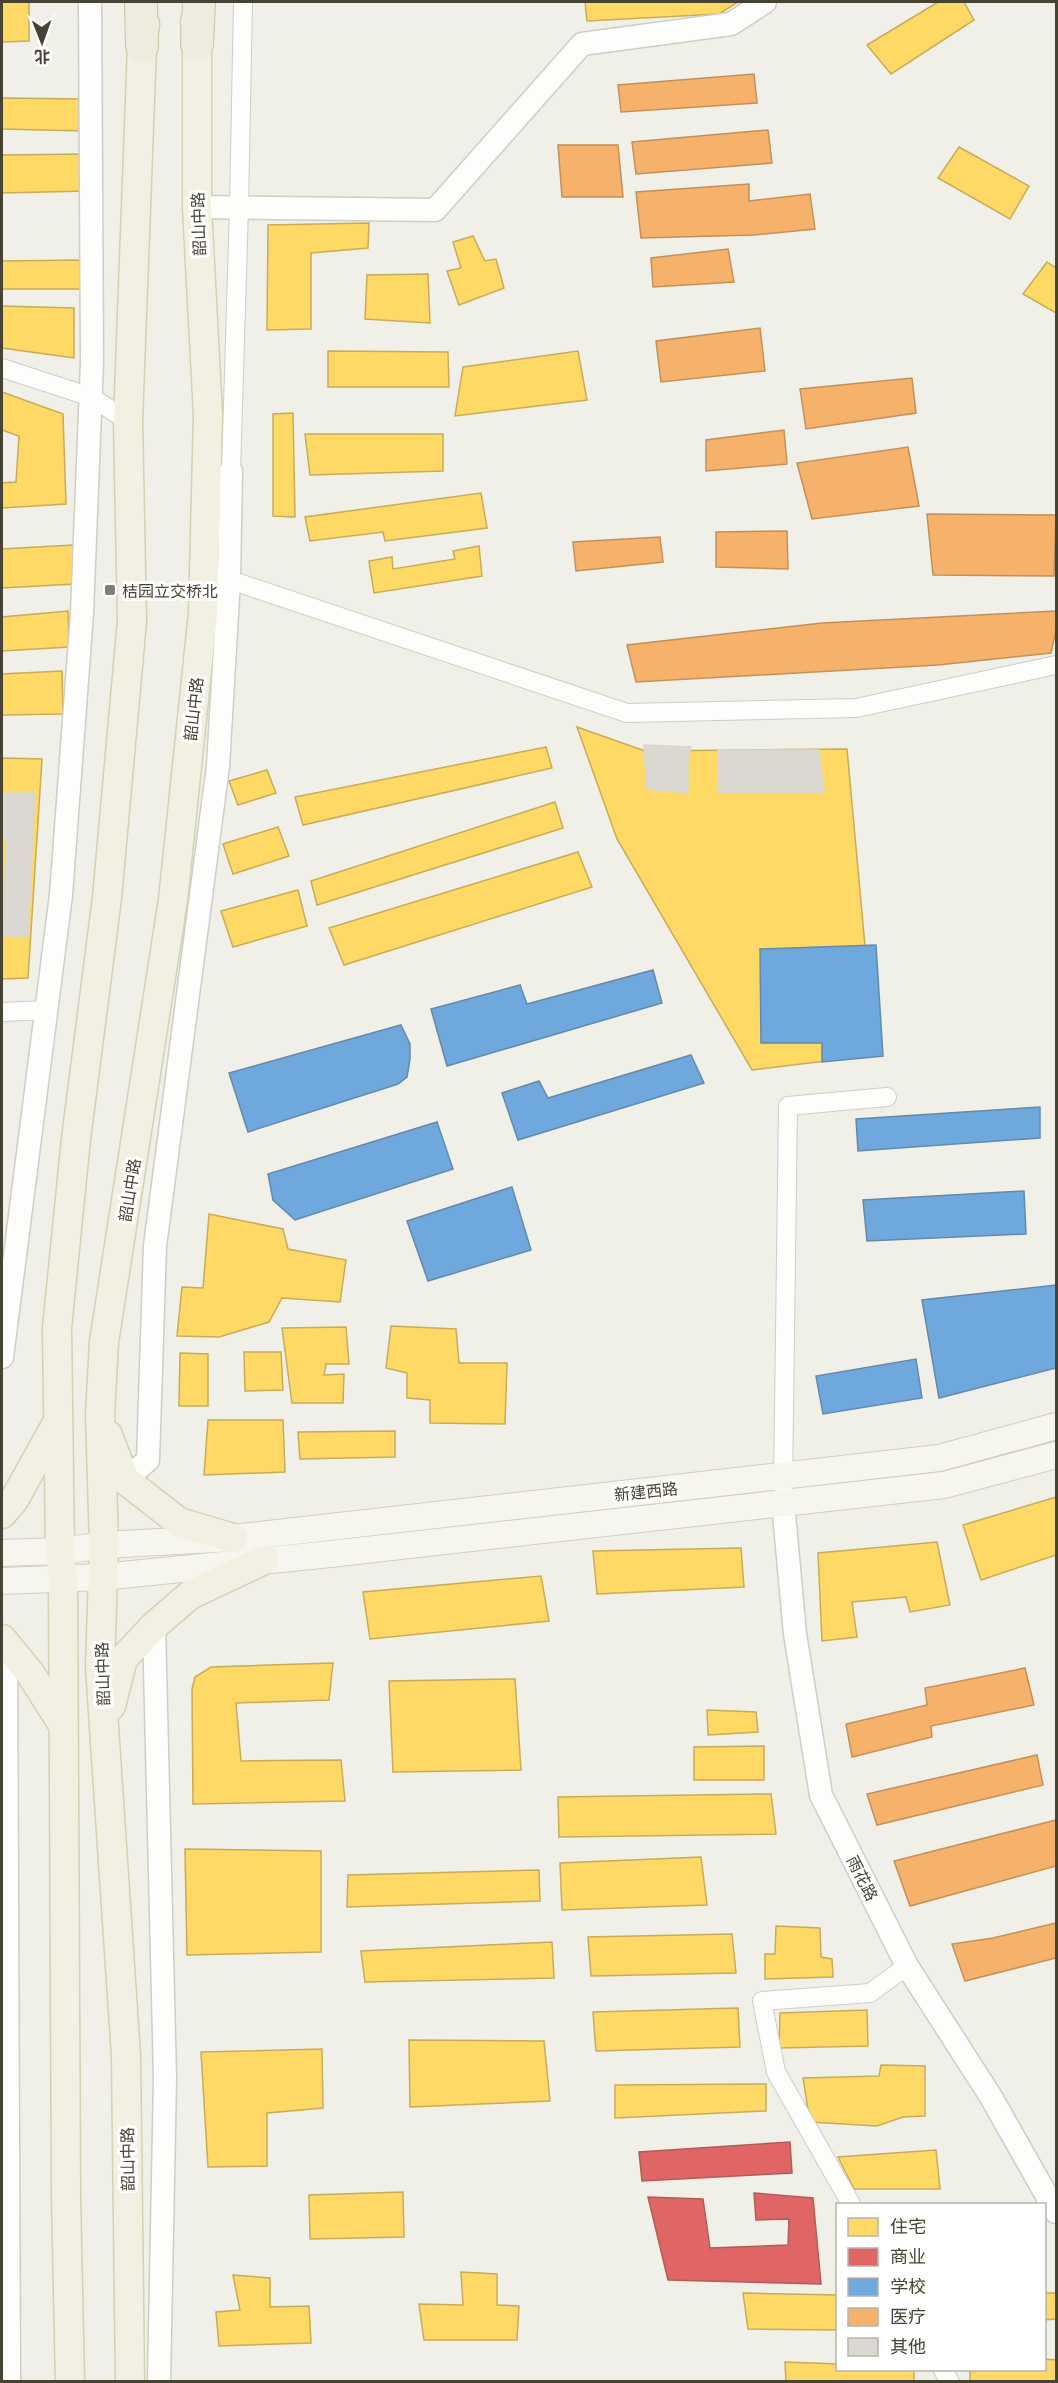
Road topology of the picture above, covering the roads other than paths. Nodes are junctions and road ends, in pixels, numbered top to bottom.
1 (90, 2) edge
2 (141, 2) edge
3 (149, 2) edge
4 (193, 2) edge
5 (199, 2) edge
6 (209, 2) edge
7 (243, 2) edge
8 (765, 2) edge
9 (197, 44) junction
10 (142, 46) junction
11 (197, 207) junction
12 (239, 207) junction
13 (2, 368) edge
14 (91, 397) junction
15 (128, 421) junction
16 (231, 471) junction
17 (206, 522) junction
18 (217, 576) junction
19 (1056, 664) edge
20 (46, 1010) junction
21 (2, 1012) edge
22 (887, 1097) dead end
23 (2, 1357) edge
24 (100, 1415) junction
25 (58, 1422) junction
26 (1056, 1426) edge
27 (1056, 1455) edge
28 (783, 1475) junction
29 (126, 1480) junction
30 (783, 1503) junction
31 (2, 1514) edge
32 (232, 1538) junction
33 (104, 1545) junction
34 (60, 1551) junction
35 (2, 1553) edge
36 (264, 1560) junction
37 (102, 1577) junction
38 (63, 1579) junction
39 (2, 1581) edge
40 (154, 1626) junction
41 (4, 1640) edge
42 (63, 1725) junction
43 (105, 1731) junction
44 (907, 1966) junction
45 (850, 2203) edge
46 (1056, 2212) edge
47 (5, 2310) edge
48 (9, 2382) edge
49 (70, 2382) edge
50 (130, 2382) edge
51 (159, 2382) edge

1 - 14 street
2 - 10 highway
3 - 10 main road
4 - 9 main road, 韶山中路
5 - 9 highway
6 - 9 street
7 - 12 street
8 - 12 street
9 - 11 main road, 韶山中路
10 - 15 main road
11 - 12 street
11 - 17 main road, 韶山中路
12 - 16 street
13 - 14 street
14 - 15 street
14 - 20 street
15 - 25 main road
16 - 17 street
16 - 18 street
17 - 18 main road, 韶山中路
18 - 19 street
18 - 24 main road, 韶山中路
18 - 29 street
20 - 21 street
20 - 23 street
22 - 28 street
24 - 29 main road
24 - 33 main road, 韶山中路
25 - 31 main road
25 - 34 main road
26 - 28 main road, 新建西路
27 - 30 main road, 新建西路
28 - 30 street
28 - 32 main road, 新建西路
29 - 32 main road
30 - 36 main road, 新建西路
30 - 44 street, 雨花路
32 - 33 main road, 新建西路
33 - 34 main road, 新建西路
33 - 37 main road, 韶山中路
34 - 35 main road, 新建西路
34 - 38 main road
36 - 37 main road, 新建西路
36 - 40 main road
37 - 38 main road, 新建西路
37 - 43 main road, 韶山中路
38 - 39 main road, 新建西路
38 - 42 main road
40 - 43 main road
40 - 51 street
41 - 42 main road
41 - 47 street
42 - 49 main road
43 - 50 main road, 韶山中路
44 - 45 street
44 - 46 street, 雨花路
47 - 48 street

